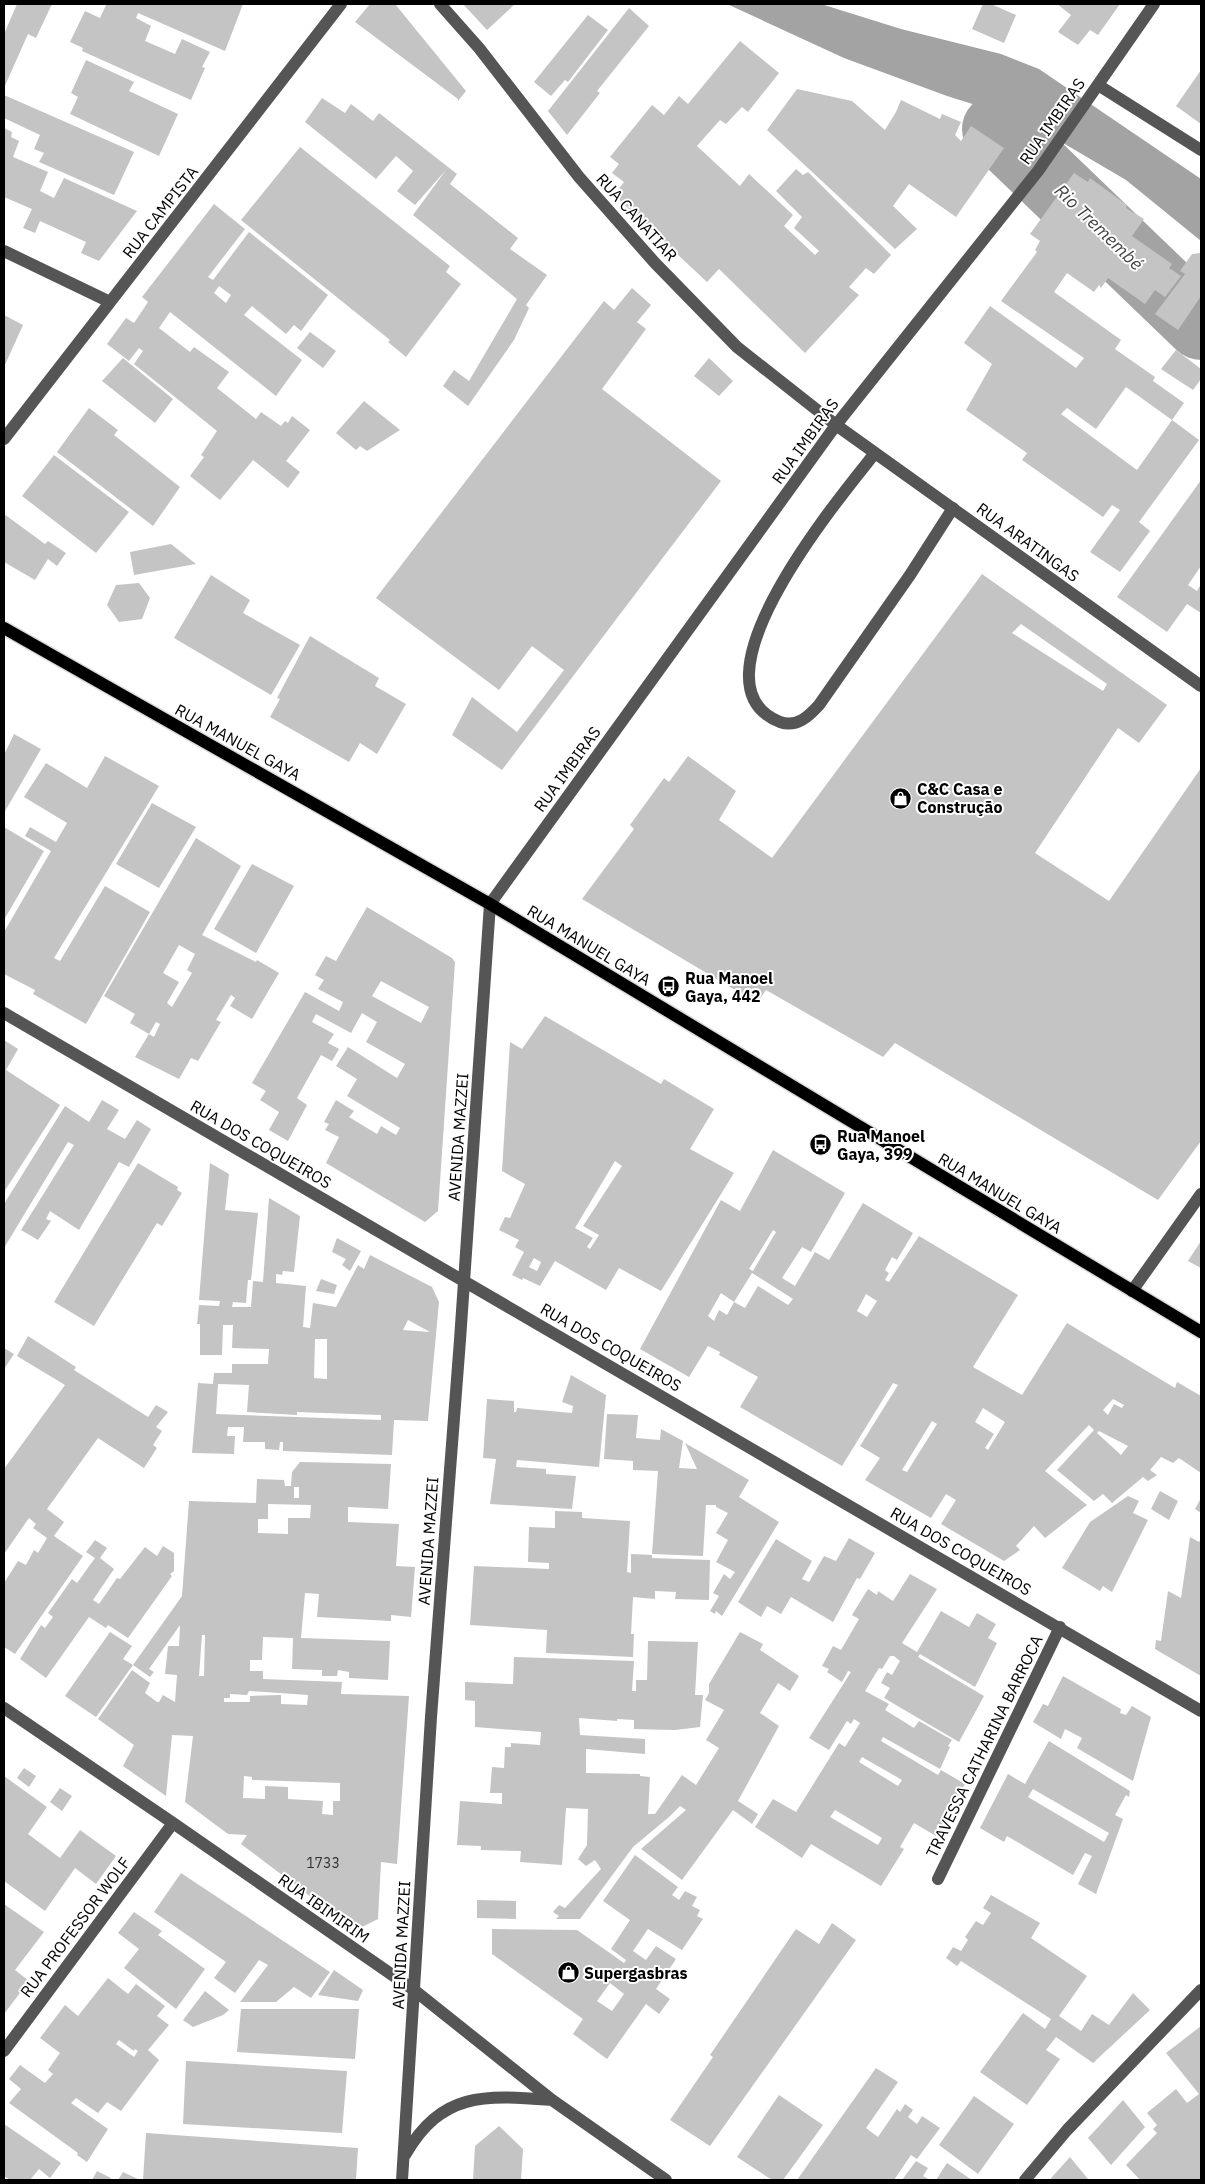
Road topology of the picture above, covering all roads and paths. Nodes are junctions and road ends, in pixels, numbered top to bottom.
1 (341, 4) edge
2 (440, 4) edge
3 (1154, 4) edge
4 (1098, 85) junction
5 (1201, 150) edge
6 (4, 251) edge
7 (110, 302) junction
8 (836, 425) junction
9 (4, 440) edge
10 (875, 453) junction
11 (953, 508) junction
12 (4, 628) edge
13 (1201, 686) edge
14 (490, 904) junction
15 (4, 1013) edge
16 (1201, 1194) edge
17 (465, 1280) junction
18 (1132, 1292) junction
19 (1201, 1332) edge
20 (1060, 1627) junction
21 (4, 1708) edge
22 (1201, 1711) edge
23 (173, 1823) junction
24 (938, 1878) dead end
25 (414, 1990) junction
26 (1201, 1990) edge
27 (4, 2051) edge
28 (552, 2100) junction
29 (403, 2157) junction
30 (402, 2180) edge
31 (666, 2180) edge
32 (1025, 2180) edge

1 - 7 street, RUA CAMPISTA
2 - 8 street, RUA CANATIAR
3 - 4 street, RUA IMBIRAS
4 - 5 street
4 - 8 street, RUA IMBIRAS
6 - 7 street
7 - 9 street, RUA CAMPISTA
8 - 10 street, RUA ARATINGAS
8 - 14 street, RUA IMBIRAS
10 - 11 street, RUA ARATINGAS
10 - 11 street
11 - 13 street, RUA ARATINGAS
12 - 14 main road, RUA MANUEL GAYA
14 - 17 street, AVENIDA MAZZEI
14 - 18 main road, RUA MANUEL GAYA
15 - 17 street, RUA DOS COQUEIROS
16 - 18 street
17 - 20 street, RUA DOS COQUEIROS
17 - 25 street, AVENIDA MAZZEI
18 - 19 main road, RUA MANUEL GAYA
20 - 22 street, RUA DOS COQUEIROS
20 - 24 street, TRAVESSA CATHARINA BARROCA
21 - 23 street, RUA IBIMIRIM
23 - 25 street, RUA IBIMIRIM
23 - 27 street, RUA PROFESSOR WOLF
25 - 28 street, RUA IBIMIRIM
25 - 29 street, AVENIDA MAZZEI
26 - 32 street
28 - 29 street
28 - 31 street, RUA IBIMIRIM
29 - 30 street, AVENIDA MAZZEI

